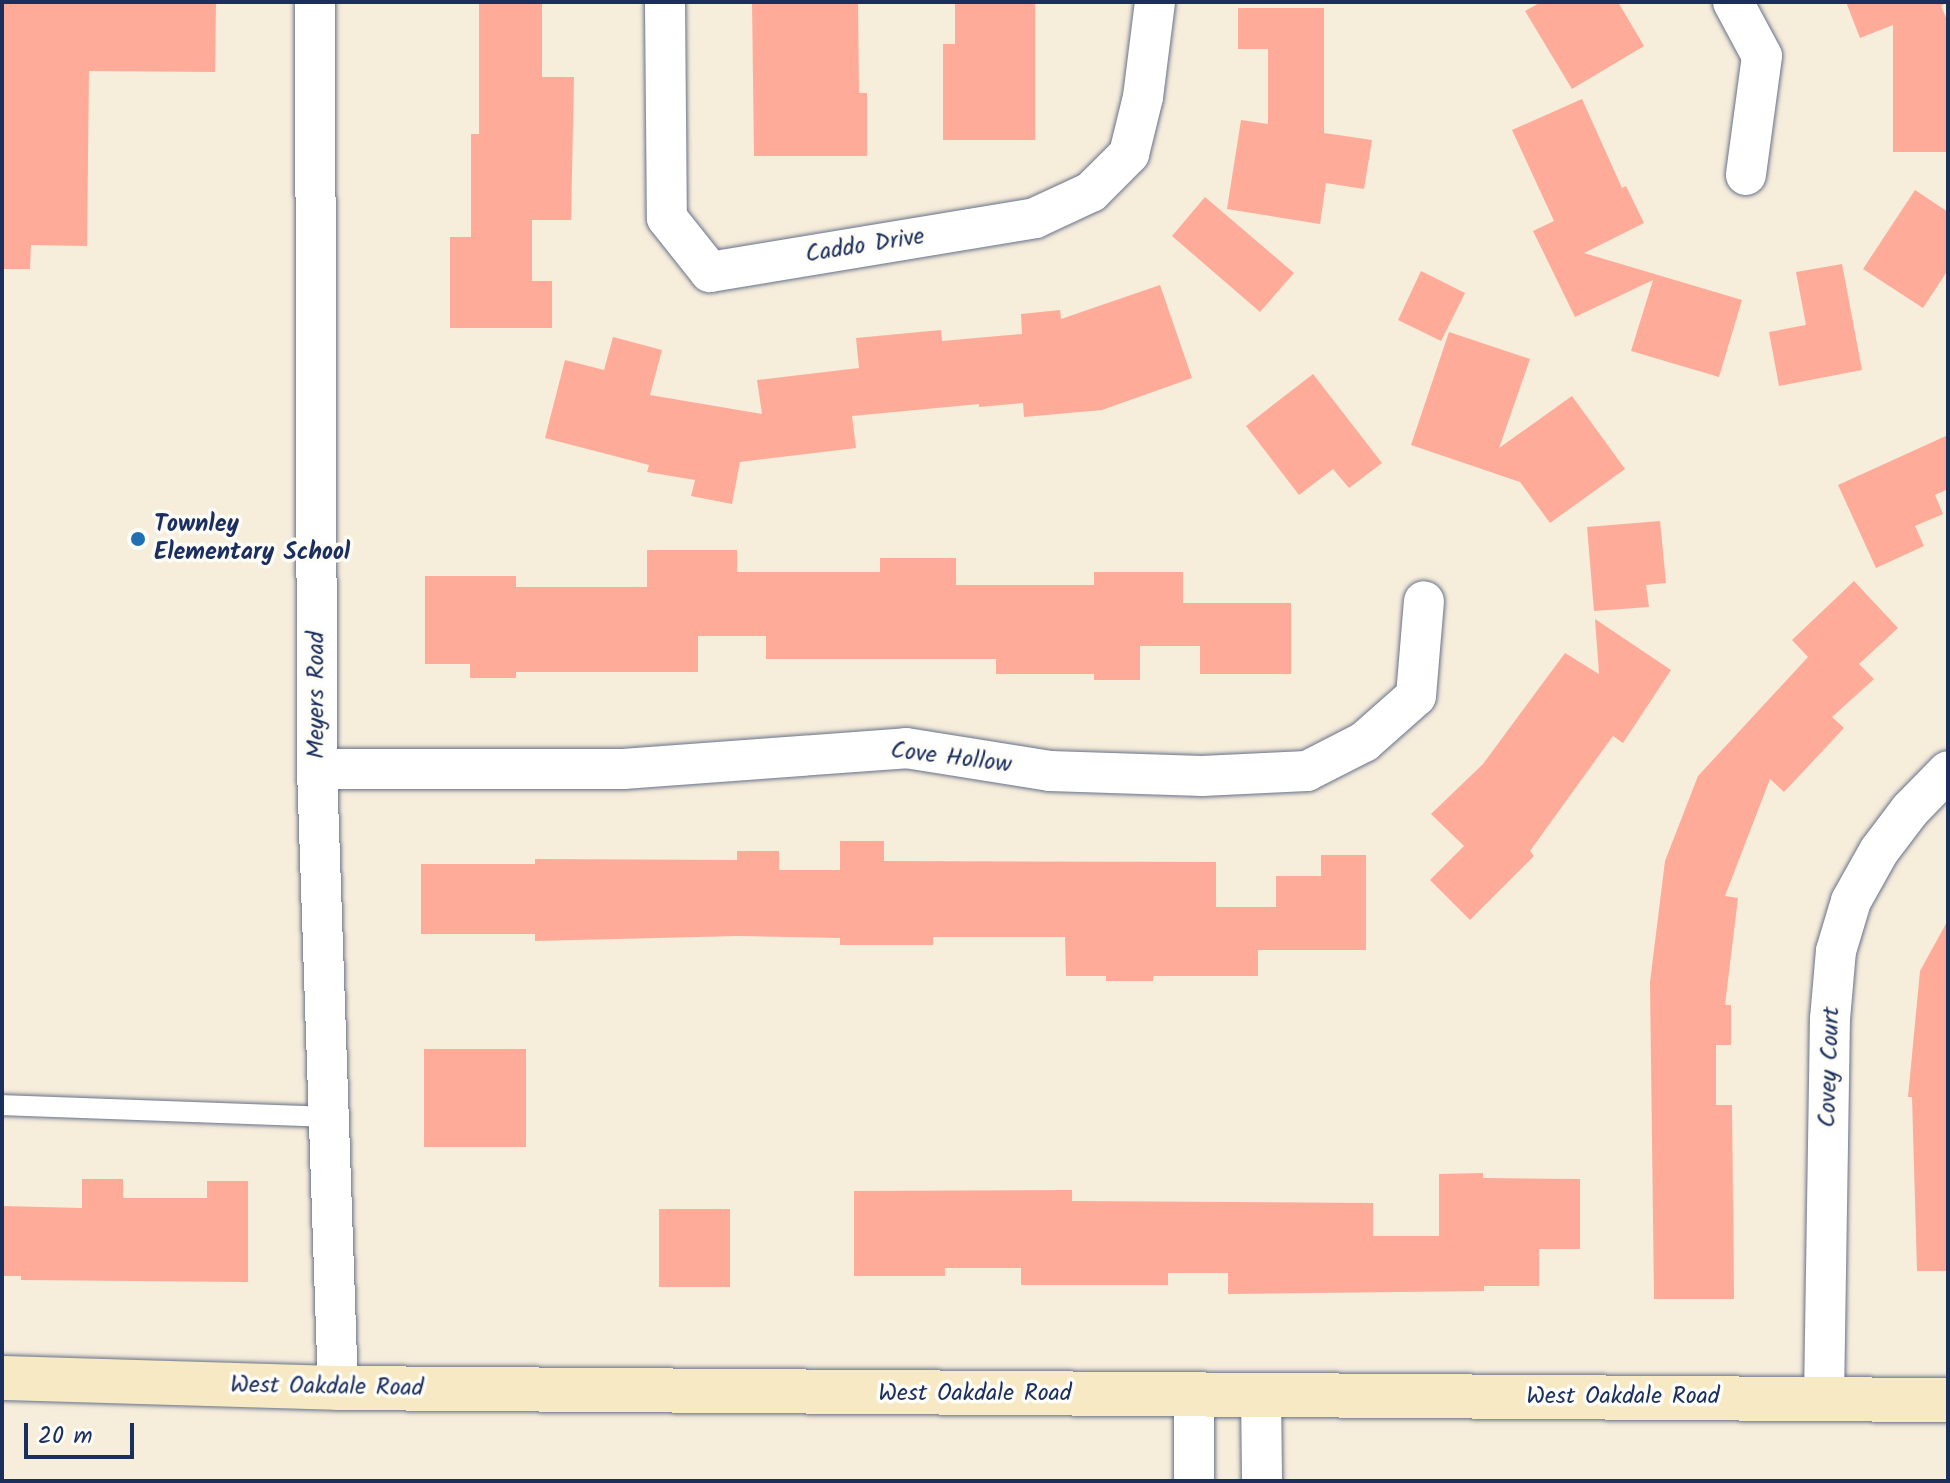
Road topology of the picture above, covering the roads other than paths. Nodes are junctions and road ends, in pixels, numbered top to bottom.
1 (315, 2) edge
2 (665, 2) edge
3 (1155, 2) edge
4 (1733, 2) edge
5 (1746, 175) dead end
6 (1424, 601) dead end
7 (317, 769) junction
8 (1948, 771) edge
9 (2, 1105) edge
10 (328, 1117) junction
11 (2, 1378) edge
12 (338, 1388) junction
13 (1261, 1394) junction
14 (1194, 1396) junction
15 (1824, 1399) junction
16 (1948, 1400) edge
17 (1194, 1481) edge
18 (1262, 1481) edge

1 - 7 street, Meyers Road
2 - 3 street, Caddo Drive
4 - 5 street
6 - 7 street, Cove Hollow
7 - 10 street, Meyers Road
8 - 15 street, Covey Court
9 - 10 lane
10 - 12 street, Meyers Road
11 - 12 street, West Oakdale Road
12 - 14 street, West Oakdale Road
13 - 14 street, West Oakdale Road
13 - 15 street, West Oakdale Road
13 - 18 street
14 - 17 street
15 - 16 street, West Oakdale Road

